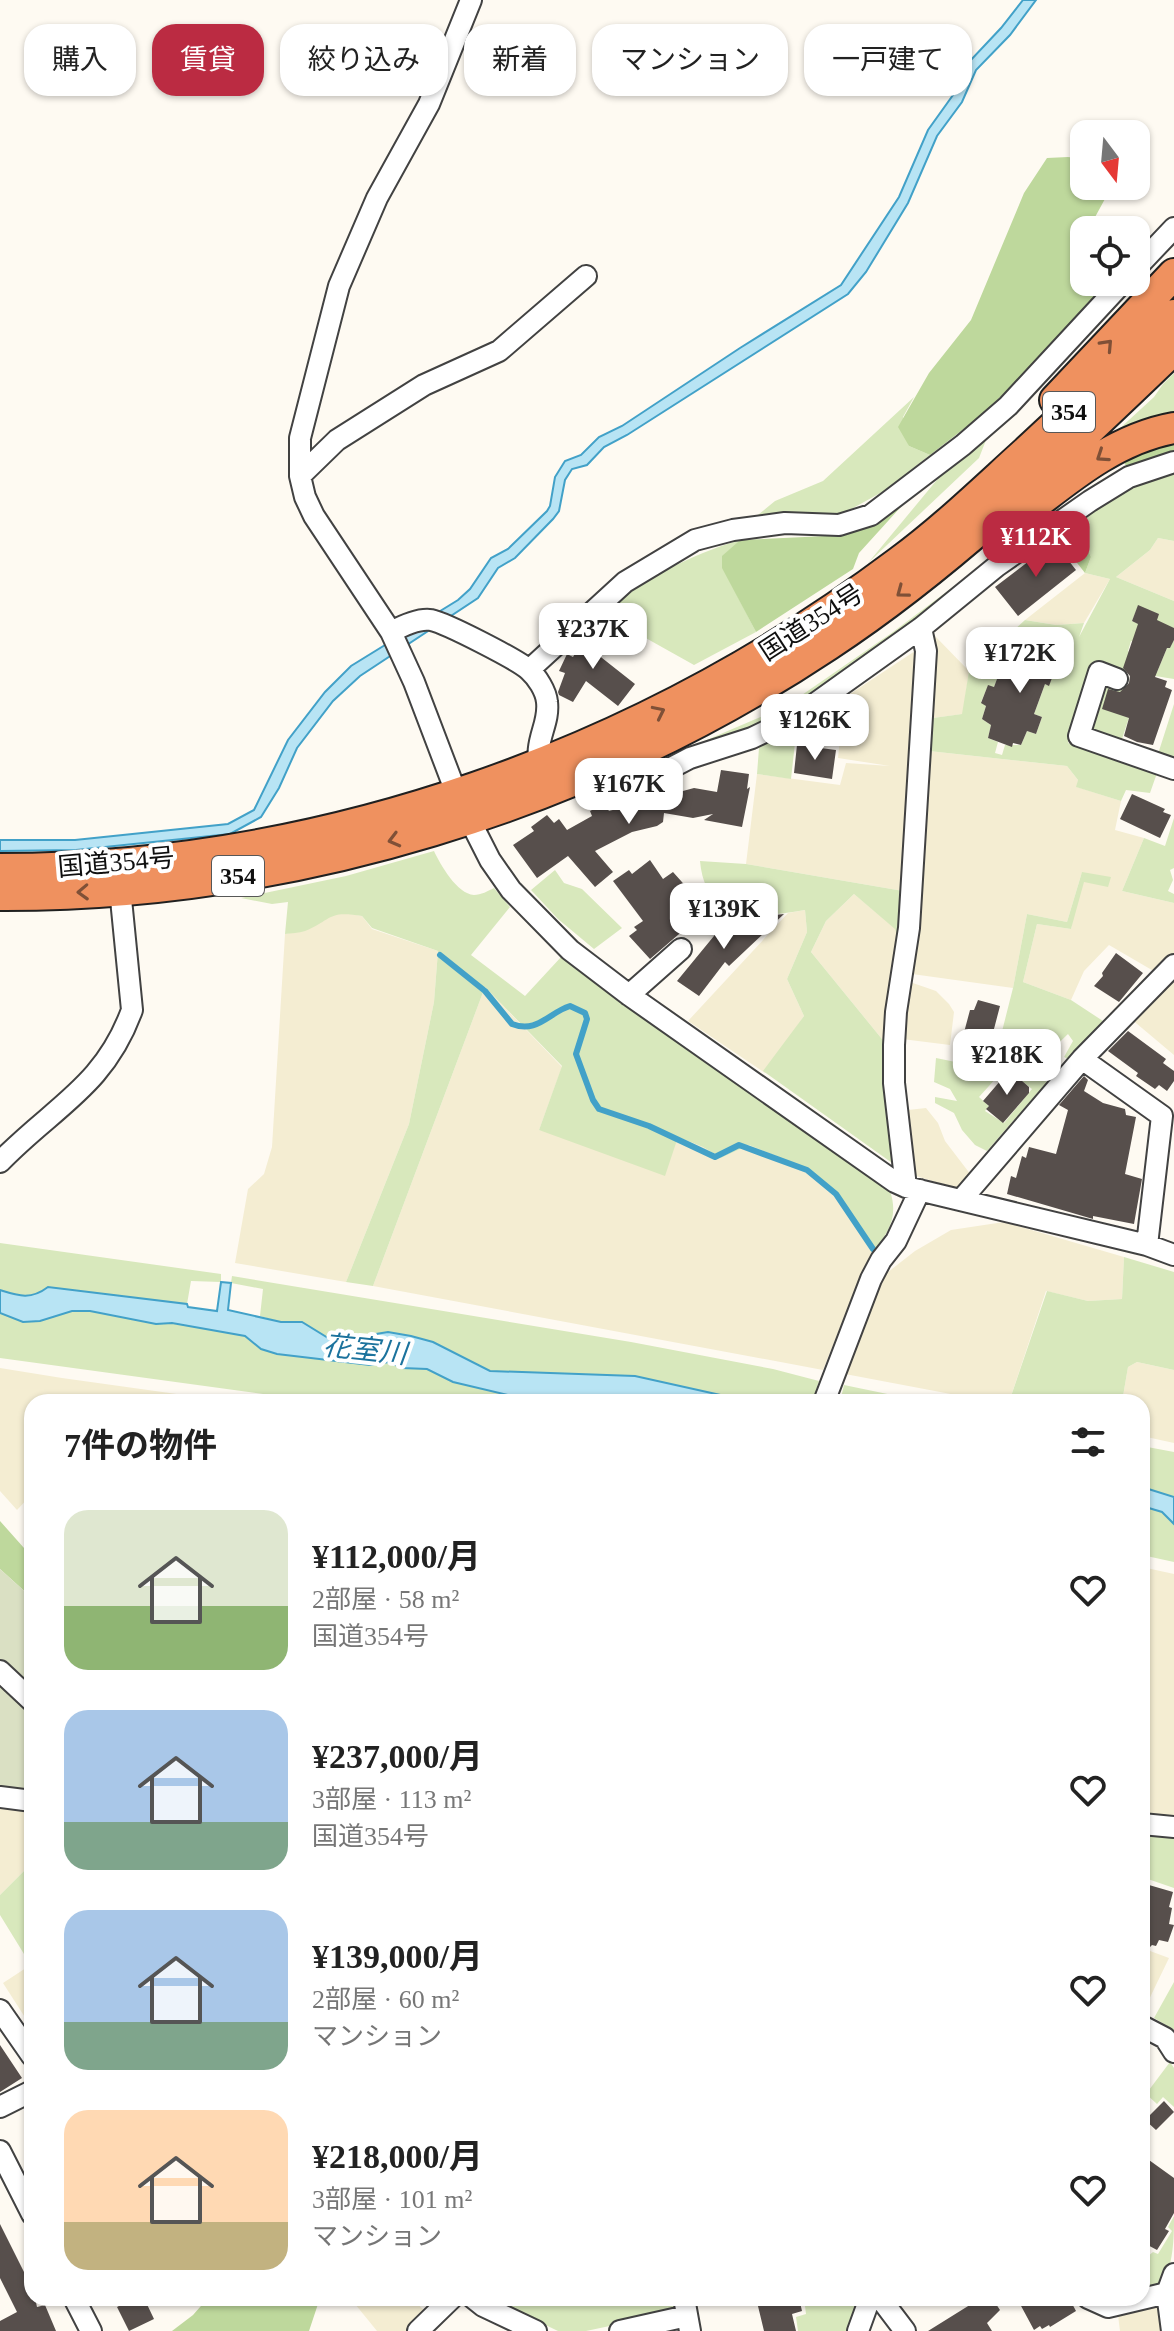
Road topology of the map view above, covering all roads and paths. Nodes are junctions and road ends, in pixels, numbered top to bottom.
1 (471, 0) edge
2 (1174, 228) edge
3 (1150, 253) edge
4 (1174, 274) edge
5 (586, 276) dead end
6 (1110, 296) edge
7 (1174, 315) edge
8 (1174, 349) edge
9 (1174, 428) edge
10 (1174, 462) edge
11 (300, 476) junction
12 (964, 508) junction
13 (963, 543) junction
14 (921, 628) junction
15 (391, 632) junction
16 (529, 670) junction
17 (1117, 679) dead end
18 (621, 745) junction
19 (1174, 769) edge
20 (544, 777) junction
21 (463, 806) junction
22 (0, 869) edge
23 (119, 878) junction
24 (0, 895) edge
25 (681, 949) dead end
26 (1174, 965) edge
27 (629, 995) junction
28 (1082, 1059) junction
29 (0, 1162) edge
30 (913, 1188) junction
31 (961, 1200) junction
32 (1147, 1245) junction
33 (1174, 1255) edge
34 (827, 1394) edge
35 (0, 1671) edge
36 (24, 1694) edge
37 (0, 1797) edge
38 (24, 1800) edge
39 (1150, 1825) edge
40 (1174, 1827) edge
41 (0, 2010) edge
42 (1150, 2030) edge
43 (24, 2044) edge
44 (1174, 2052) edge
45 (24, 2095) edge
46 (0, 2107) edge
47 (0, 2151) edge
48 (24, 2198) edge
49 (1171, 2284) edge
50 (1150, 2292) edge
51 (78, 2306) edge
52 (444, 2306) edge
53 (483, 2306) edge
54 (867, 2306) edge
55 (886, 2306) edge
56 (687, 2315) edge
57 (91, 2331) edge
58 (418, 2331) edge
59 (536, 2331) edge
60 (620, 2331) edge
61 (858, 2331) edge
62 (905, 2331) edge
63 (1172, 2331) edge

1 - 11 street
2 - 3 street
12 -> 4 highway
5 - 11 street
6 - 16 street
7 - 12 highway, 国道354号 / 354
8 - 13 highway, 国道354号 / 354
9 -> 13 highway
10 - 14 street
11 - 15 street
18 -> 12 highway, 国道354号 / 354
13 -> 18 highway, 国道354号 / 354
14 - 18 street
14 - 30 street
15 - 16 street
15 - 21 street
16 - 20 street
17 - 19 street
18 - 20 highway, 国道354号 / 354
20 - 21 highway, 国道354号 / 354
21 - 23 highway, 国道354号 / 354
21 - 27 street
22 - 23 highway, 国道354号 / 354
23 -> 24 highway, 国道354号 / 354
23 - 29 street
25 - 27 street
26 - 28 street
27 - 30 street
28 - 31 street
28 - 32 street
30 - 31 street
30 - 34 street
31 - 32 street
32 - 33 street
35 - 36 street
37 - 38 street
39 - 40 street
41 - 43 street
42 - 44 street
45 - 46 street
47 - 48 street
49 - 50 street
49 - 63 street
51 - 57 street
52 - 58 street
53 - 59 street
54 - 61 street
55 - 62 street
56 - 60 street

